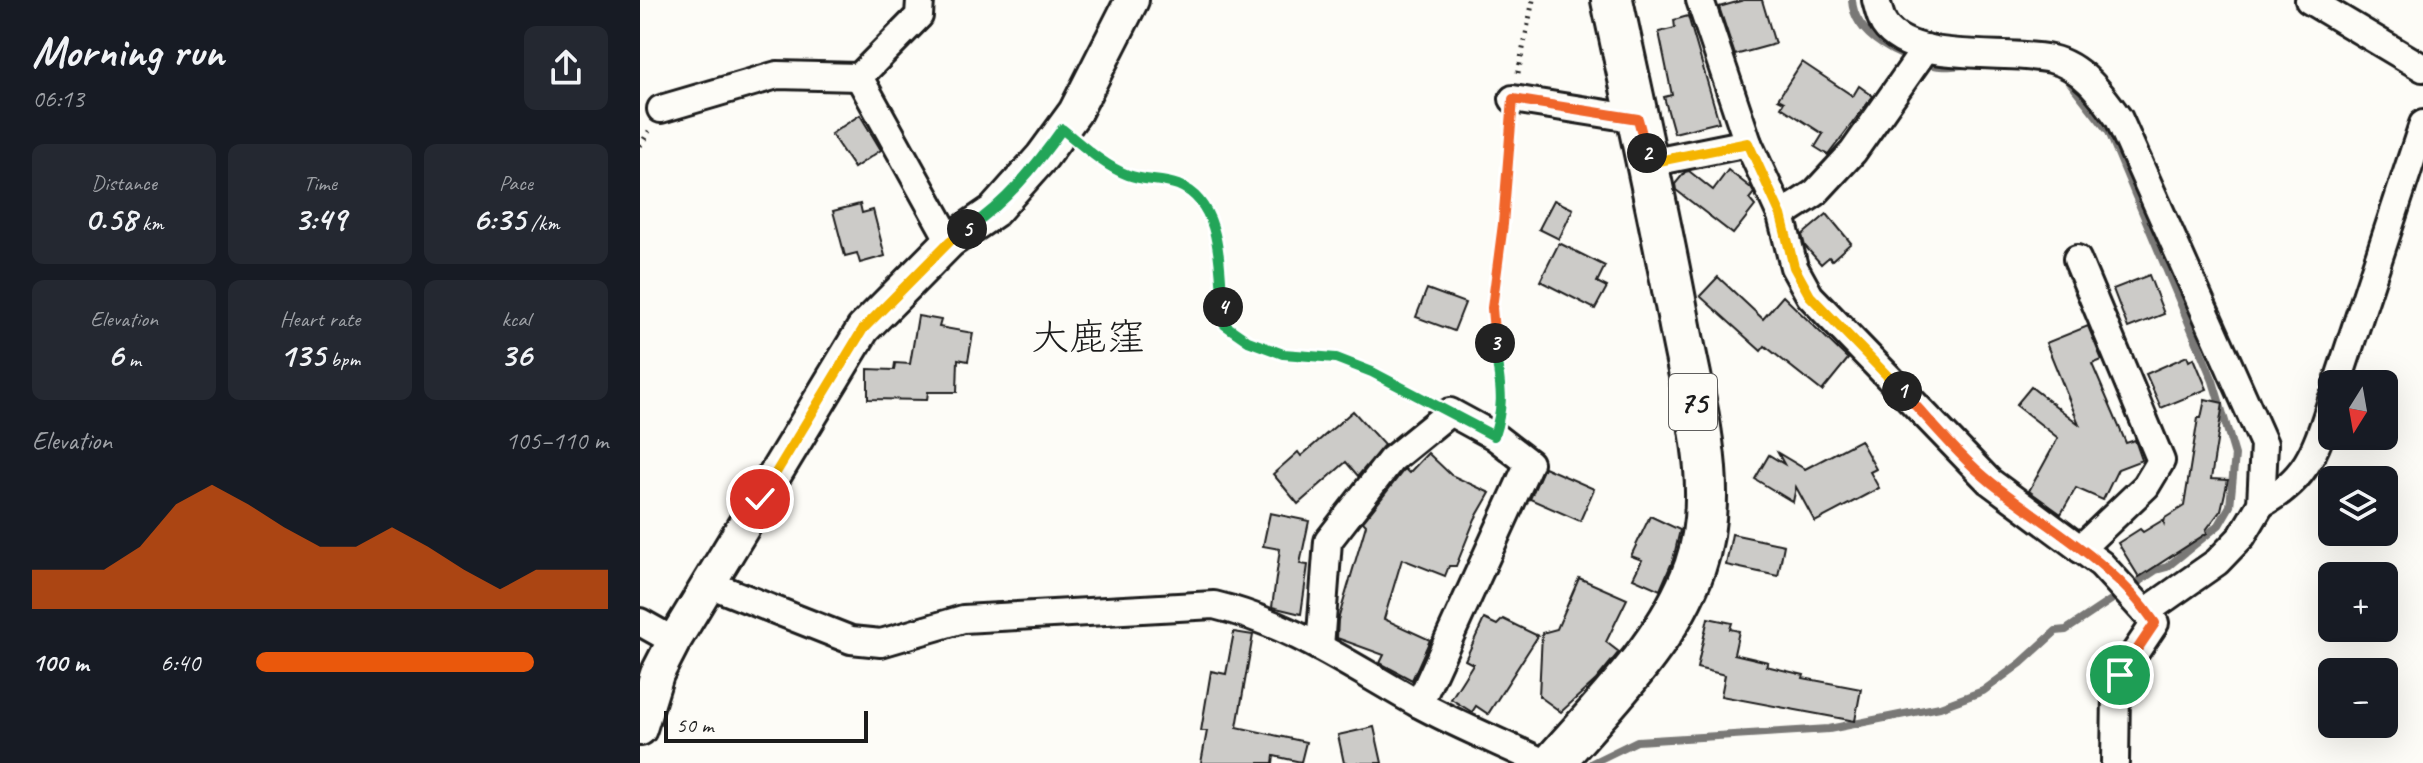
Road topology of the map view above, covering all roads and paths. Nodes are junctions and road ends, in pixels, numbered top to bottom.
1 (920, 0) edge
2 (1132, 0) edge
3 (1533, 0) edge
4 (1612, 0) edge
5 (1700, 0) edge
6 (1876, 0) edge
7 (2309, 0) edge
8 (1925, 49) junction
9 (2423, 68) edge
10 (859, 77) junction
11 (1513, 99) junction
12 (661, 109) dead end
13 (1638, 119) junction
14 (2423, 124) edge
15 (1062, 129) junction
16 (1748, 143) junction
17 (1649, 163) junction
18 (1781, 215) junction
19 (950, 241) junction
20 (2077, 259) dead end
21 (2342, 370) edge
22 (1450, 412) junction
23 (1494, 436) junction
24 (2318, 442) edge
25 (2261, 504) junction
26 (2080, 549) junction
27 (709, 584) junction
28 (2147, 611) junction
29 (640, 622) edge
30 (674, 641) junction
31 (1320, 647) junction
32 (1419, 704) junction
33 (640, 729) edge
34 (1544, 763) edge
35 (1553, 763) edge
36 (2115, 763) edge

1 - 10 street
2 - 15 street
3 - 11 path
4 - 13 main road, 75
5 - 16 street
6 - 8 street
7 - 9 street
8 - 18 street
8 - 25 street
10 - 12 street
10 - 19 street
11 - 13 street
11 - 23 path
13 - 17 main road, 75
14 - 21 street
15 - 19 street
15 - 22 path
16 - 17 street
16 - 18 street
17 - 35 main road, 75
18 - 26 street
19 - 27 street
20 - 26 street
22 - 23 street
22 - 31 street
23 - 32 street
24 - 25 street
25 - 28 street
26 - 28 street
27 - 30 street
27 - 31 street
28 - 36 street
29 - 30 street
30 - 33 street
31 - 32 street
32 - 34 street

